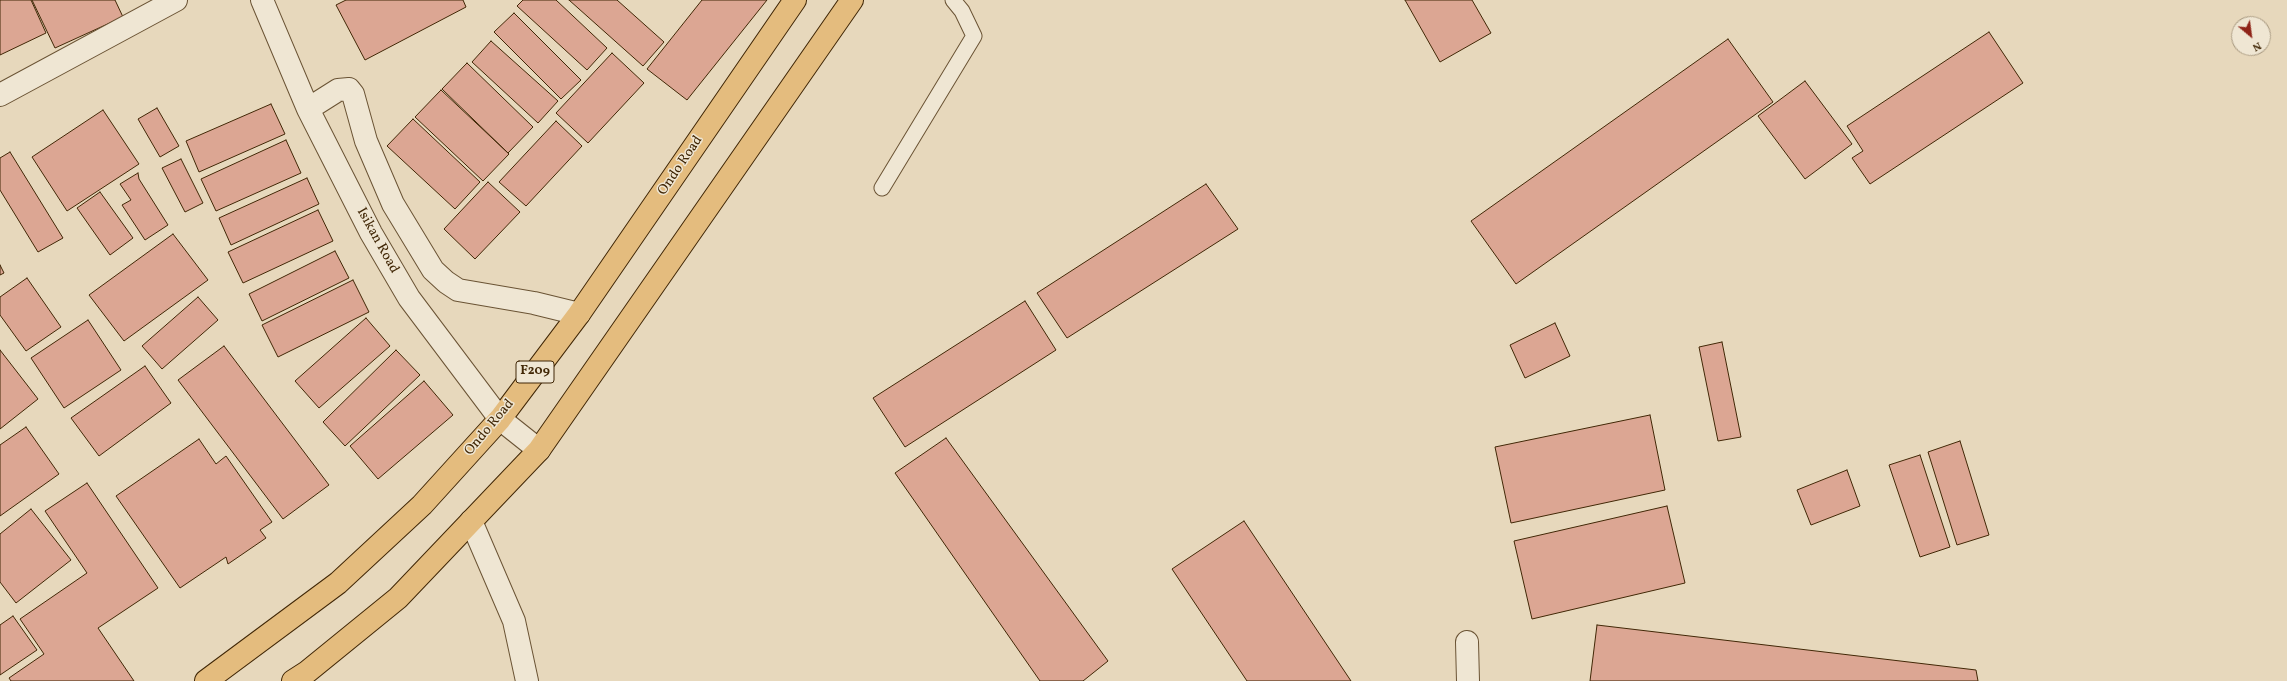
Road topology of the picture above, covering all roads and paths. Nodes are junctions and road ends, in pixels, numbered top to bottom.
1 (176, 0) edge
2 (262, 0) edge
3 (795, 0) edge
4 (852, 0) edge
5 (953, 0) edge
6 (148, 6) edge
7 (0, 95) edge
8 (308, 109) junction
9 (882, 188) dead end
10 (579, 314) junction
11 (500, 419) junction
12 (539, 450) junction
13 (471, 521) junction
14 (1467, 642) dead end
15 (206, 681) edge
16 (293, 681) edge
17 (527, 681) edge
18 (1468, 681) edge

1 - 6 street
2 - 8 street, Isikan Road
3 - 10 main road, Ondo Road / F209
4 - 12 main road
5 - 9 lane
6 - 7 street
8 - 10 street
8 - 11 street, Isikan Road
10 - 11 main road, Ondo Road / F209
11 - 12 street, Isikan Road
11 - 15 main road, Ondo Road / F209
12 - 13 main road
13 - 16 main road
13 - 17 street
14 - 18 street

